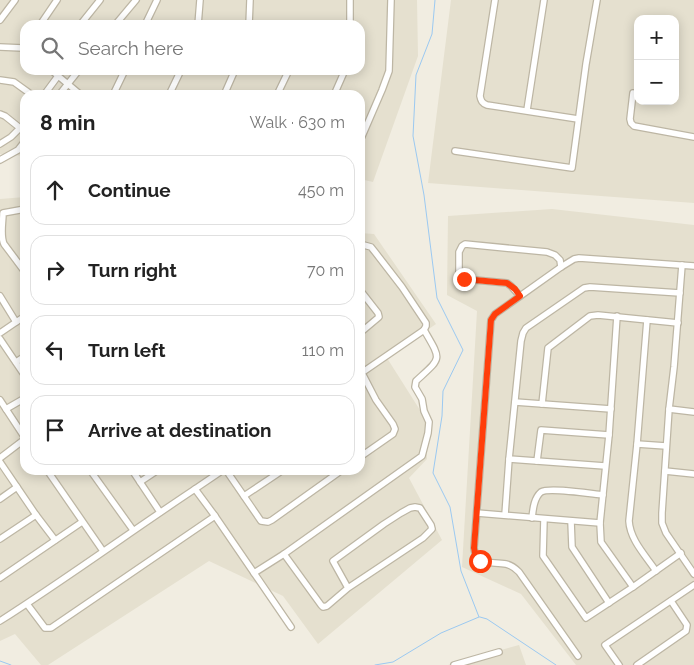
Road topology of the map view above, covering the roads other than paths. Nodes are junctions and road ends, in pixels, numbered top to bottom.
1 (15, 0) edge
2 (58, 0) edge
3 (100, 0) edge
4 (136, 0) edge
5 (157, 0) edge
6 (200, 0) edge
7 (250, 0) edge
8 (350, 0) edge
9 (391, 0) edge
10 (495, 0) edge
11 (544, 0) edge
12 (596, 0) edge
13 (0, 20) edge
14 (44, 20) edge
15 (84, 20) edge
16 (119, 20) edge
17 (147, 20) edge
18 (198, 20) edge
19 (248, 20) edge
20 (350, 20) edge
21 (0, 47) edge
22 (20, 48) edge
23 (75, 75) edge
24 (123, 75) edge
25 (179, 75) edge
26 (233, 75) edge
27 (287, 75) edge
28 (343, 75) edge
29 (58, 76) joint
30 (0, 80) edge
31 (67, 84) junction
32 (25, 90) edge
33 (48, 90) edge
34 (63, 90) edge
35 (75, 90) edge
36 (116, 90) edge
37 (171, 90) edge
38 (226, 90) edge
39 (279, 90) edge
40 (336, 90) edge
41 (633, 93) dead end
42 (527, 110) junction
43 (0, 114) edge
44 (578, 119) junction
45 (20, 128) joint
46 (365, 130) edge
47 (694, 137) edge
48 (0, 144) edge
49 (20, 147) edge
50 (455, 151) dead end
51 (0, 160) edge
52 (20, 210) edge
53 (2, 213) edge
54 (365, 245) edge
55 (20, 265) edge
56 (682, 265) junction
57 (694, 266) edge
58 (561, 267) junction
59 (680, 293) junction
60 (0, 296) edge
61 (520, 296) junction
62 (365, 297) edge
63 (617, 316) junction
64 (20, 319) edge
65 (647, 320) junction
66 (16, 322) junction
67 (678, 322) junction
68 (365, 329) edge
69 (424, 330) junction
70 (0, 334) edge
71 (0, 339) edge
72 (20, 359) edge
73 (16, 362) junction
74 (20, 368) edge
75 (365, 370) edge
76 (365, 380) edge
77 (0, 400) edge
78 (20, 401) edge
79 (516, 402) junction
80 (542, 404) junction
81 (6, 409) junction
82 (611, 409) junction
83 (669, 409) junction
84 (694, 412) edge
85 (20, 431) edge
86 (609, 435) junction
87 (20, 443) edge
88 (637, 444) junction
89 (666, 446) junction
90 (365, 454) edge
91 (0, 458) edge
92 (509, 459) junction
93 (537, 461) junction
94 (0, 462) edge
95 (605, 466) junction
96 (665, 471) junction
97 (694, 474) edge
98 (50, 475) edge
99 (94, 475) edge
100 (135, 475) edge
101 (150, 475) edge
102 (216, 475) edge
103 (228, 475) edge
104 (276, 475) edge
105 (335, 475) edge
106 (140, 482) junction
107 (17, 487) junction
108 (195, 489) junction
109 (603, 495) junction
110 (244, 496) junction
111 (0, 499) edge
112 (160, 512) junction
113 (477, 513) junction
114 (36, 515) junction
115 (505, 515) junction
116 (215, 516) junction
117 (532, 518) junction
118 (544, 519) junction
119 (571, 521) junction
120 (82, 522) junction
121 (600, 523) junction
122 (133, 530) junction
123 (0, 539) edge
124 (55, 540) junction
125 (103, 551) junction
126 (681, 553) junction
127 (284, 554) junction
128 (656, 571) junction
129 (254, 573) junction
130 (694, 574) edge
131 (0, 578) edge
132 (694, 585) edge
133 (633, 587) junction
134 (348, 588) junction
135 (671, 601) junction
136 (609, 603) junction
137 (27, 604) junction
138 (0, 621) edge
139 (292, 627) dead end
140 (499, 652) dead end
141 (578, 656) dead end
142 (454, 665) edge
143 (619, 665) edge
144 (637, 665) edge

1 - 13 street
2 - 14 street
3 - 15 street
4 - 16 street
5 - 17 street
6 - 18 street
7 - 19 street
8 - 20 street
9 - 46 street
10 - 42 street
11 - 42 street
12 - 44 street
21 - 22 street
23 - 31 street
24 - 36 street
25 - 37 street
26 - 38 street
27 - 39 street
28 - 40 street
29 - 31 street
29 - 33 street
30 - 32 street
31 - 34 street
31 - 35 street
41 - 47 street
42 - 44 street
43 - 45 street
44 - 50 street
45 - 48 street
49 - 51 street
52 - 53 street
53 - 55 street
54 - 69 street
56 - 57 street
56 - 58 street
56 - 59 street
58 - 61 street
58 - 61 street
59 - 67 street
59 - 79 street
60 - 66 street
61 - 113 street
62 - 68 street
63 - 65 street
63 - 80 street
63 - 82 street
64 - 66 street
65 - 67 street
65 - 88 street
66 - 70 street
67 - 83 street
69 - 75 street
69 - 127 street
71 - 73 street
72 - 73 street
73 - 74 street
76 - 90 street
77 - 81 street
78 - 81 street
79 - 80 street
79 - 92 street
80 - 82 street
81 - 85 street
82 - 86 street
83 - 84 street
83 - 89 street
86 - 93 street
86 - 95 street
87 - 91 street
88 - 89 street
88 - 128 street
89 - 96 street
92 - 93 street
92 - 115 street
93 - 95 street
94 - 107 street
95 - 109 street
96 - 97 street
96 - 126 street
98 - 120 street
99 - 122 street
100 - 106 street
101 - 106 street
102 - 108 street
103 - 110 street
104 - 110 street
105 - 110 street
106 - 112 street
107 - 111 street
107 - 114 street
108 - 112 street
108 - 116 street
109 - 117 street
109 - 121 street
112 - 122 street
113 - 115 street
113 - 141 street
114 - 123 street
114 - 124 street
115 - 117 street
116 - 129 street
116 - 137 street
117 - 118 street
118 - 119 street
118 - 136 street
119 - 121 street
119 - 136 street
120 - 124 street
120 - 125 street
121 - 133 street
122 - 125 street
124 - 131 street
125 - 137 street
126 - 128 street
126 - 130 street
127 - 129 street
127 - 134 street
128 - 133 street
129 - 139 street
132 - 135 street
133 - 136 street
134 - 134 street
135 - 143 street
135 - 144 street
137 - 138 street
140 - 142 street

